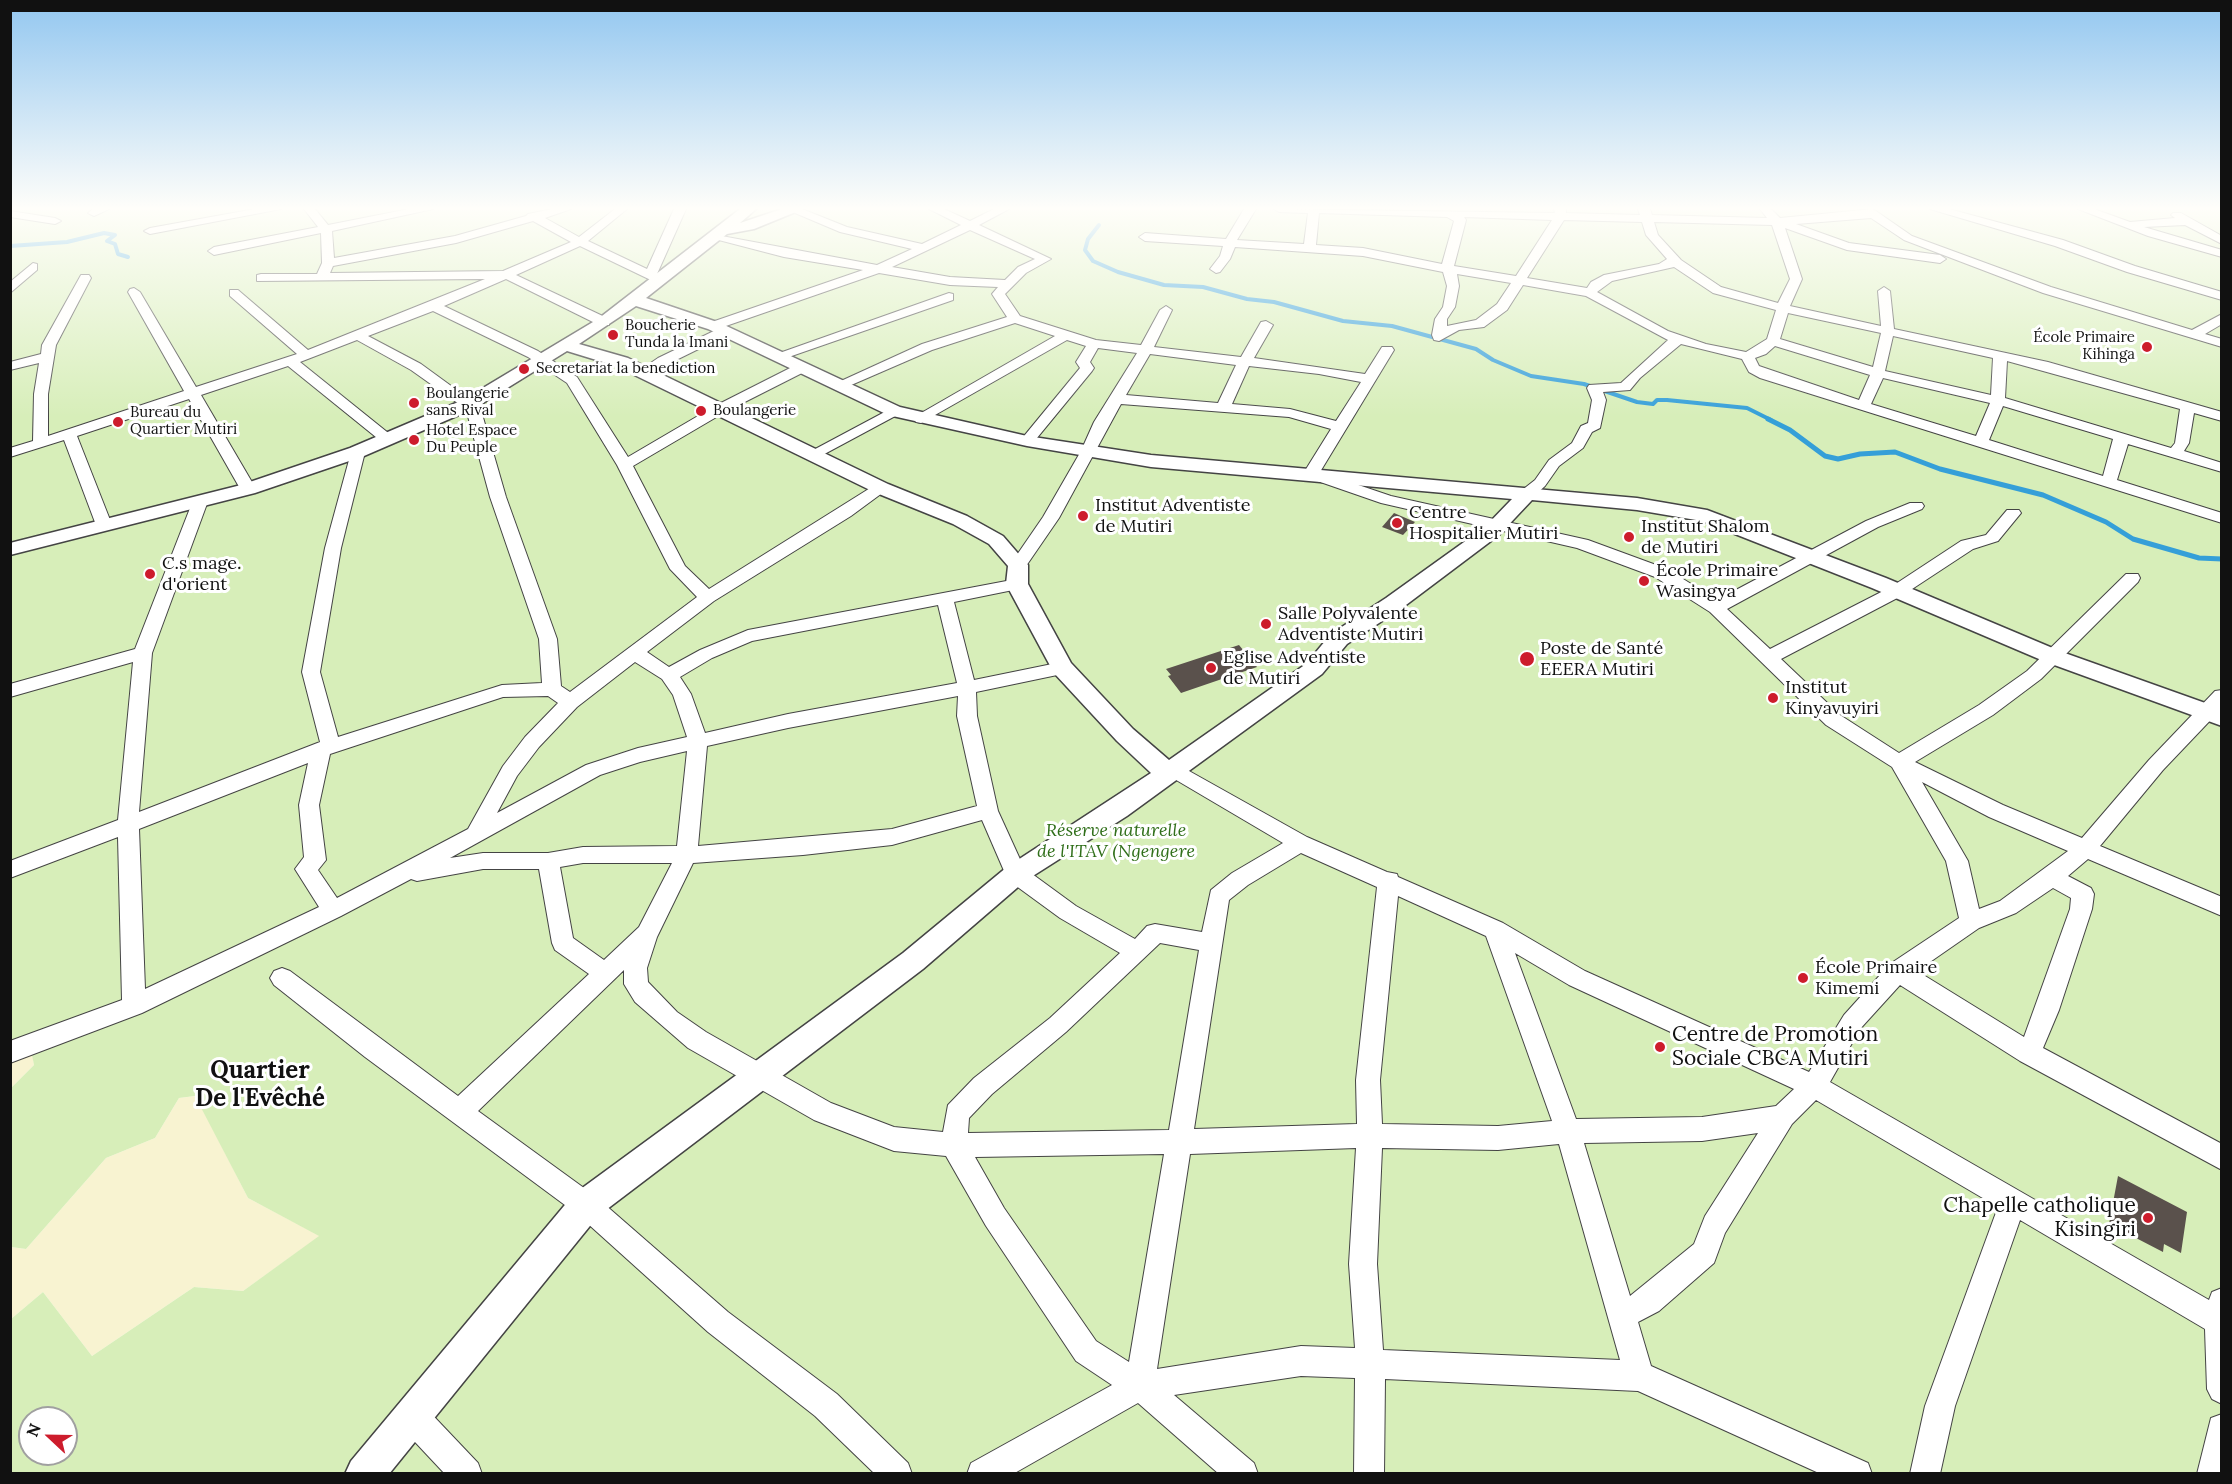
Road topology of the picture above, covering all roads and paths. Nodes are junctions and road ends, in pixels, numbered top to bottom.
1 (21, 278) edge
2 (85, 278) dead end
3 (499, 278) edge
4 (514, 278) edge
5 (655, 278) edge
6 (854, 278) edge
7 (935, 278) edge
8 (1013, 278) edge
9 (1452, 278) edge
10 (1508, 278) edge
11 (1608, 278) edge
12 (1701, 278) edge
13 (1796, 278) edge
14 (2016, 278) edge
15 (2163, 278) edge
16 (1519, 280) junction
17 (1007, 284) junction
18 (10, 289) edge
19 (1884, 291) dead end
20 (134, 292) dead end
21 (1590, 293) junction
22 (234, 294) dead end
23 (2222, 296) edge
24 (949, 297) dead end
25 (632, 299) junction
26 (434, 306) junction
27 (1782, 307) junction
28 (1166, 310) dead end
29 (2222, 318) edge
30 (1015, 319) junction
31 (604, 322) junction
32 (1266, 326) dead end
33 (719, 329) junction
34 (1887, 330) junction
35 (2193, 335) junction
36 (359, 336) junction
37 (1064, 336) junction
38 (1674, 338) junction
39 (1773, 341) junction
40 (2222, 343) edge
41 (1094, 344) junction
42 (566, 346) junction
43 (1387, 350) dead end
44 (1144, 351) junction
45 (306, 355) junction
46 (2000, 355) junction
47 (49, 356) junction
48 (778, 356) junction
49 (1747, 356) junction
50 (544, 360) junction
51 (290, 361) junction
52 (1244, 363) junction
53 (10, 366) edge
54 (801, 368) junction
55 (1878, 373) junction
56 (644, 374) junction
57 (1368, 379) junction
58 (837, 386) junction
59 (194, 394) junction
60 (1117, 399) junction
61 (1998, 401) junction
62 (469, 404) junction
63 (1863, 406) junction
64 (2188, 406) junction
65 (1223, 408) junction
66 (720, 409) junction
67 (894, 411) junction
68 (2222, 417) edge
69 (921, 419) junction
70 (1338, 426) junction
71 (69, 434) junction
72 (2121, 436) junction
73 (387, 439) junction
74 (1027, 441) junction
75 (1981, 443) junction
76 (40, 444) junction
77 (1089, 451) junction
78 (357, 452) junction
79 (10, 453) edge
80 (2175, 453) junction
81 (812, 455) junction
82 (625, 465) junction
83 (2222, 468) edge
84 (1311, 474) junction
85 (2109, 482) junction
86 (881, 488) junction
87 (249, 489) junction
88 (1527, 494) junction
89 (200, 501) junction
90 (1916, 506) dead end
91 (2013, 513) dead end
92 (2222, 518) edge
93 (1500, 524) junction
94 (104, 525) junction
95 (10, 549) edge
96 (1814, 557) junction
97 (1018, 575) junction
98 (2132, 578) dead end
99 (1897, 591) junction
100 (708, 597) junction
101 (945, 600) junction
102 (1716, 608) junction
103 (143, 653) junction
104 (635, 653) junction
105 (1770, 657) junction
106 (2054, 657) junction
107 (1062, 668) junction
108 (669, 675) junction
109 (967, 688) junction
110 (552, 689) junction
111 (10, 691) edge
112 (570, 702) junction
113 (2216, 709) edge
114 (698, 741) junction
115 (326, 748) junction
116 (1899, 762) junction
117 (1170, 771) junction
118 (988, 811) junction
119 (128, 823) junction
120 (475, 835) junction
121 (1300, 843) junction
122 (2085, 849) junction
123 (687, 853) junction
124 (548, 861) junction
125 (10, 870) edge
126 (1016, 874) junction
127 (397, 875) junction
128 (2052, 877) junction
129 (1389, 880) junction
130 (2222, 907) edge
131 (333, 910) junction
132 (1971, 922) junction
133 (1495, 930) junction
134 (647, 934) junction
135 (1213, 943) junction
136 (1137, 952) junction
137 (1898, 971) junction
138 (605, 973) junction
139 (282, 978) dead end
140 (134, 1006) junction
141 (10, 1052) edge
142 (2029, 1053) junction
143 (762, 1076) junction
144 (1814, 1086) junction
145 (459, 1112) junction
146 (1783, 1116) junction
147 (1568, 1131) junction
148 (1371, 1136) junction
149 (1178, 1144) junction
150 (954, 1145) junction
151 (2222, 1158) edge
152 (2013, 1203) junction
153 (586, 1205) junction
154 (1622, 1312) junction
155 (2221, 1315) edge
156 (1370, 1363) junction
157 (1639, 1376) junction
158 (1140, 1386) junction
159 (2222, 1389) edge
160 (411, 1414) junction
161 (2222, 1429) edge
162 (1852, 1472) edge
163 (364, 1473) edge
164 (467, 1473) edge
165 (897, 1473) edge
166 (982, 1473) edge
167 (1243, 1473) edge
168 (1369, 1473) edge
169 (1925, 1473) edge
170 (2212, 1473) edge

1 - 18 street
2 - 47 street
3 - 26 street
4 - 31 street
5 - 25 street
6 - 33 street
7 - 17 street
8 - 17 street
9 - 16 street
10 - 16 street
11 - 21 street
12 - 27 street
13 - 27 street
14 - 35 street
15 - 23 street
16 - 21 street
17 - 30 street
19 - 34 street
20 - 59 street
21 - 38 street
22 - 45 street
24 - 48 street
25 - 31 street
25 - 33 street
26 - 36 street
26 - 50 street
27 - 34 street
27 - 39 street
28 - 44 street
29 - 35 street
30 - 37 street
30 - 58 street
31 - 42 street
32 - 52 street
33 - 48 street
33 - 56 street
34 - 46 street
34 - 55 street
35 - 40 street
36 - 45 street
36 - 62 street
37 - 41 street
37 - 69 street
38 - 49 street
38 - 88 street
39 - 49 street
39 - 55 street
41 - 44 street
41 - 74 street
42 - 50 street
42 - 56 street
43 - 57 street
44 - 52 street
44 - 60 street
45 - 51 street
46 - 61 street
46 - 64 street
47 - 53 street
47 - 76 street
48 - 54 street
49 - 63 street
50 - 62 street
50 - 82 street
51 - 59 street
51 - 73 street
52 - 57 street
52 - 65 street
54 - 58 street
54 - 66 street
55 - 61 street
55 - 63 street
56 - 66 street
57 - 70 street
58 - 67 street
59 - 71 street
59 - 87 street
60 - 65 street
60 - 77 street
61 - 72 street
61 - 75 street
62 - 73 street
62 - 110 street
63 - 75 street
64 - 68 street
64 - 80 street
65 - 70 street
66 - 81 street
66 - 82 street
67 - 69 street
67 - 81 street
69 - 74 street
70 - 84 street
71 - 76 street
71 - 94 street
72 - 80 street
72 - 85 street
73 - 78 street
74 - 77 street
75 - 85 street
76 - 79 street
77 - 84 street
77 - 97 street
78 - 87 street
78 - 115 street
80 - 83 street
81 - 86 street
82 - 100 street
84 - 88 street
84 - 93 street
85 - 92 street
86 - 97 street
86 - 100 street
87 - 89 street
88 - 93 street
88 - 96 street
89 - 94 street
89 - 103 street
90 - 96 street
91 - 99 street
93 - 102 street
93 - 117 street
94 - 95 street
96 - 99 street
96 - 102 street
97 - 101 street
97 - 107 street
98 - 106 street
99 - 105 street
99 - 106 street
100 - 104 street
101 - 108 street
101 - 109 street
102 - 105 street
103 - 111 street
103 - 119 street
104 - 108 street
104 - 112 street
105 - 116 street
106 - 113 street
106 - 116 street
107 - 109 street
107 - 117 street
108 - 114 street
109 - 114 street
109 - 118 street
110 - 112 street
110 - 115 street
112 - 120 street
113 - 122 street
114 - 120 street
114 - 123 street
115 - 119 street
115 - 131 street
116 - 122 street
116 - 132 street
117 - 121 street
117 - 126 street
118 - 123 street
118 - 126 street
119 - 125 street
119 - 140 street
120 - 127 street
121 - 129 street
121 - 135 street
122 - 128 street
122 - 130 street
123 - 124 street
123 - 134 street
124 - 127 street
124 - 138 street
126 - 136 street
126 - 143 street
127 - 131 street
128 - 132 street
128 - 142 street
129 - 133 street
129 - 148 street
131 - 140 street
132 - 137 street
133 - 144 street
133 - 147 street
134 - 138 street
134 - 143 street
135 - 136 street
135 - 149 street
136 - 150 street
137 - 142 street
137 - 144 street
138 - 145 street
139 - 145 street
140 - 141 street
142 - 151 street
143 - 150 street
143 - 153 street
144 - 146 street
144 - 152 street
145 - 153 street
146 - 147 street
146 - 154 street
147 - 148 street
147 - 154 street
148 - 149 street
148 - 156 street
149 - 150 street
149 - 158 street
150 - 158 street
152 - 155 street
152 - 169 street
153 - 160 street
153 - 165 street
154 - 157 street
155 - 159 street
156 - 157 street
156 - 158 street
156 - 168 street
157 - 162 street
158 - 166 street
158 - 167 street
160 - 163 street
160 - 164 street
161 - 170 street

